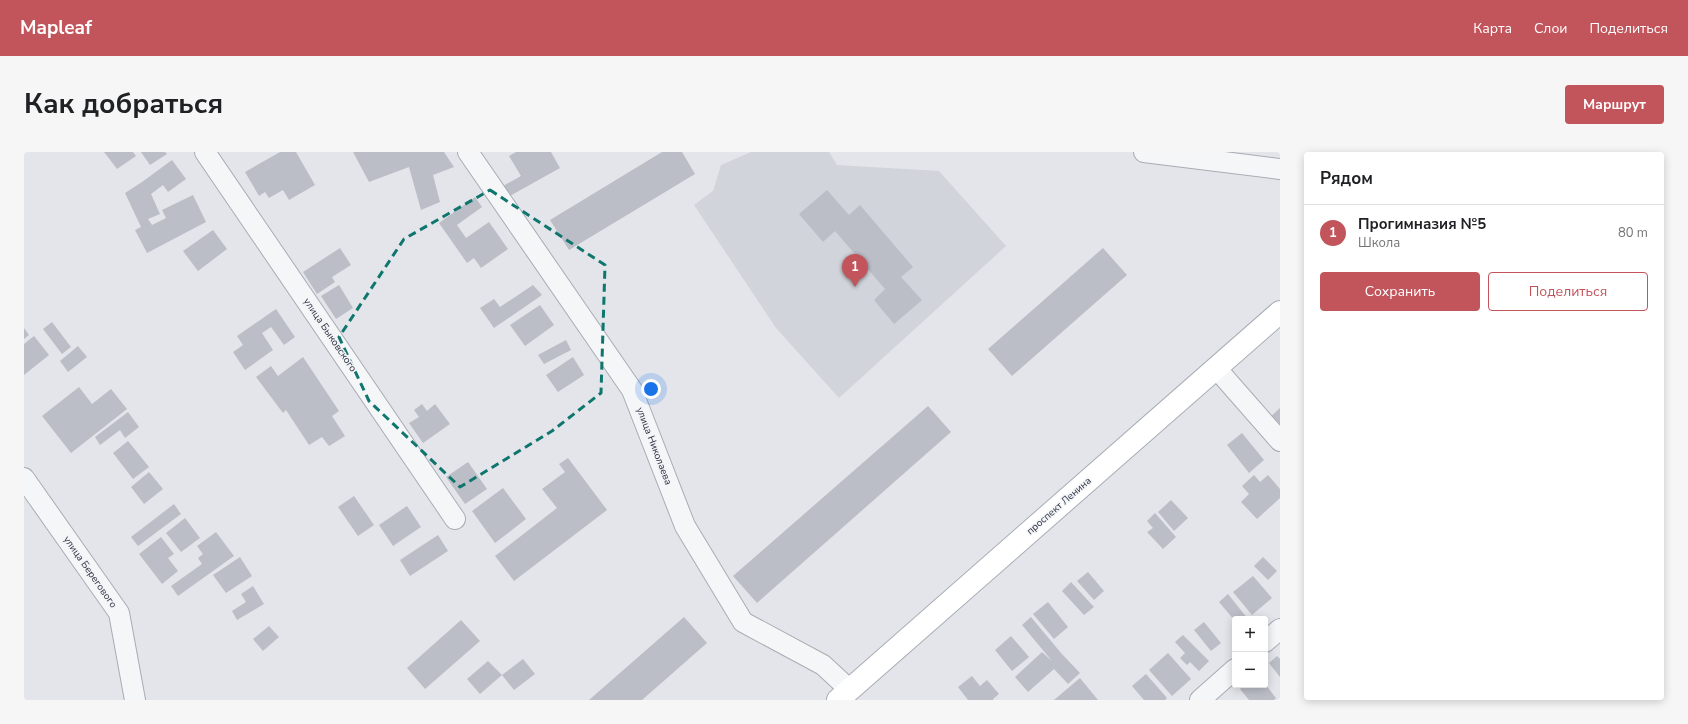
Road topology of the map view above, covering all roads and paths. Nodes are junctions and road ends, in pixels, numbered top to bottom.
1 (205, 152) edge
2 (468, 152) edge
3 (1144, 152) edge
4 (1280, 169) edge
5 (1280, 312) edge
6 (1216, 368) junction
7 (1280, 441) edge
8 (24, 478) edge
9 (455, 519) dead end
10 (1280, 629) edge
11 (1268, 639) edge
12 (1232, 672) edge
13 (844, 695) edge
14 (135, 700) edge
15 (1200, 700) edge

1 - 9 street, улица Быковского
2 - 13 street, улица Николаева
3 - 4 street
5 - 6 main road, проспект Ленина
6 - 7 street
6 - 13 main road, проспект Ленина
8 - 14 street, улица Берегового
10 - 11 street
12 - 15 street

